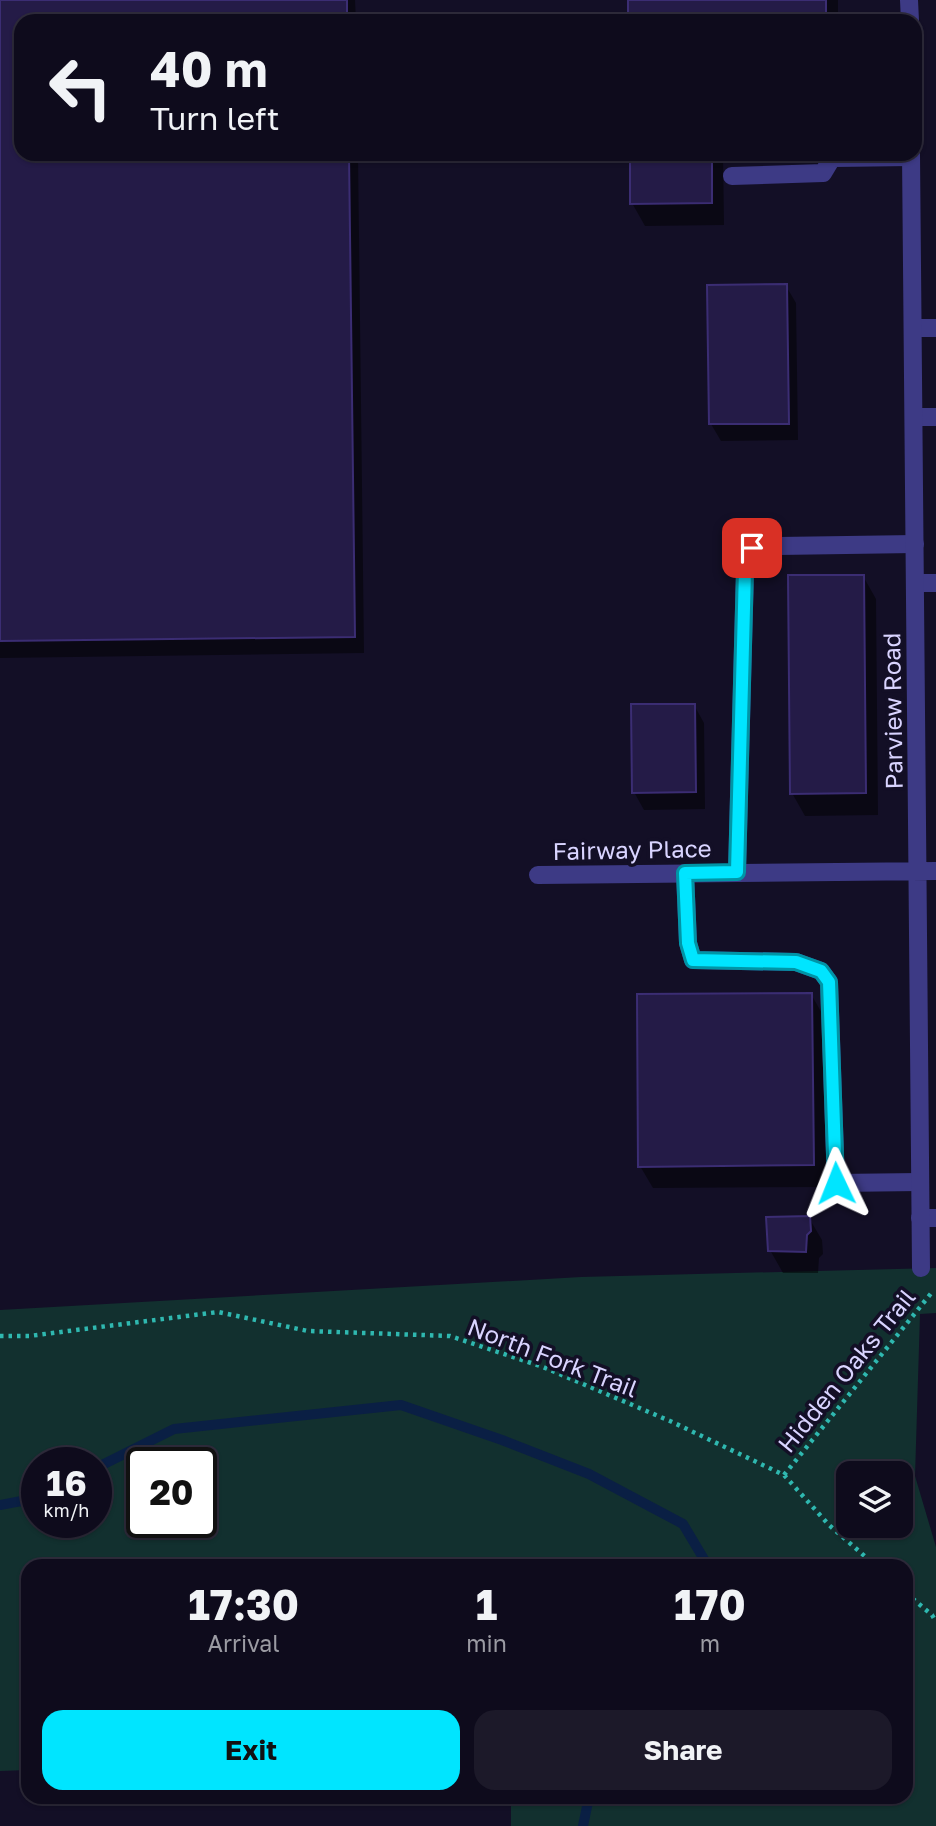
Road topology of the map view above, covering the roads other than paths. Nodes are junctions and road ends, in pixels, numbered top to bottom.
1 (828, 161) edge
2 (911, 161) edge
3 (732, 176) dead end
4 (913, 328) junction
5 (936, 328) edge
6 (914, 417) junction
7 (936, 417) edge
8 (915, 544) junction
9 (915, 583) junction
10 (936, 583) edge
11 (927, 871) edge
12 (737, 872) junction
13 (685, 873) junction
14 (538, 875) dead end
15 (920, 1182) junction
16 (928, 1218) edge
17 (921, 1268) dead end

1 - 3 street
2 - 4 street, Parview Road
4 - 5 street
4 - 6 street, Parview Road
6 - 7 street
6 - 8 street, Parview Road
8 - 9 street, Parview Road
8 - 12 street
9 - 10 street
9 - 11 street, Parview Road
11 - 12 street, Fairway Place
11 - 15 street, Parview Road
12 - 13 street, Fairway Place
13 - 14 street, Fairway Place
13 - 15 street
15 - 16 street, Parview Road
16 - 17 street, Parview Road

